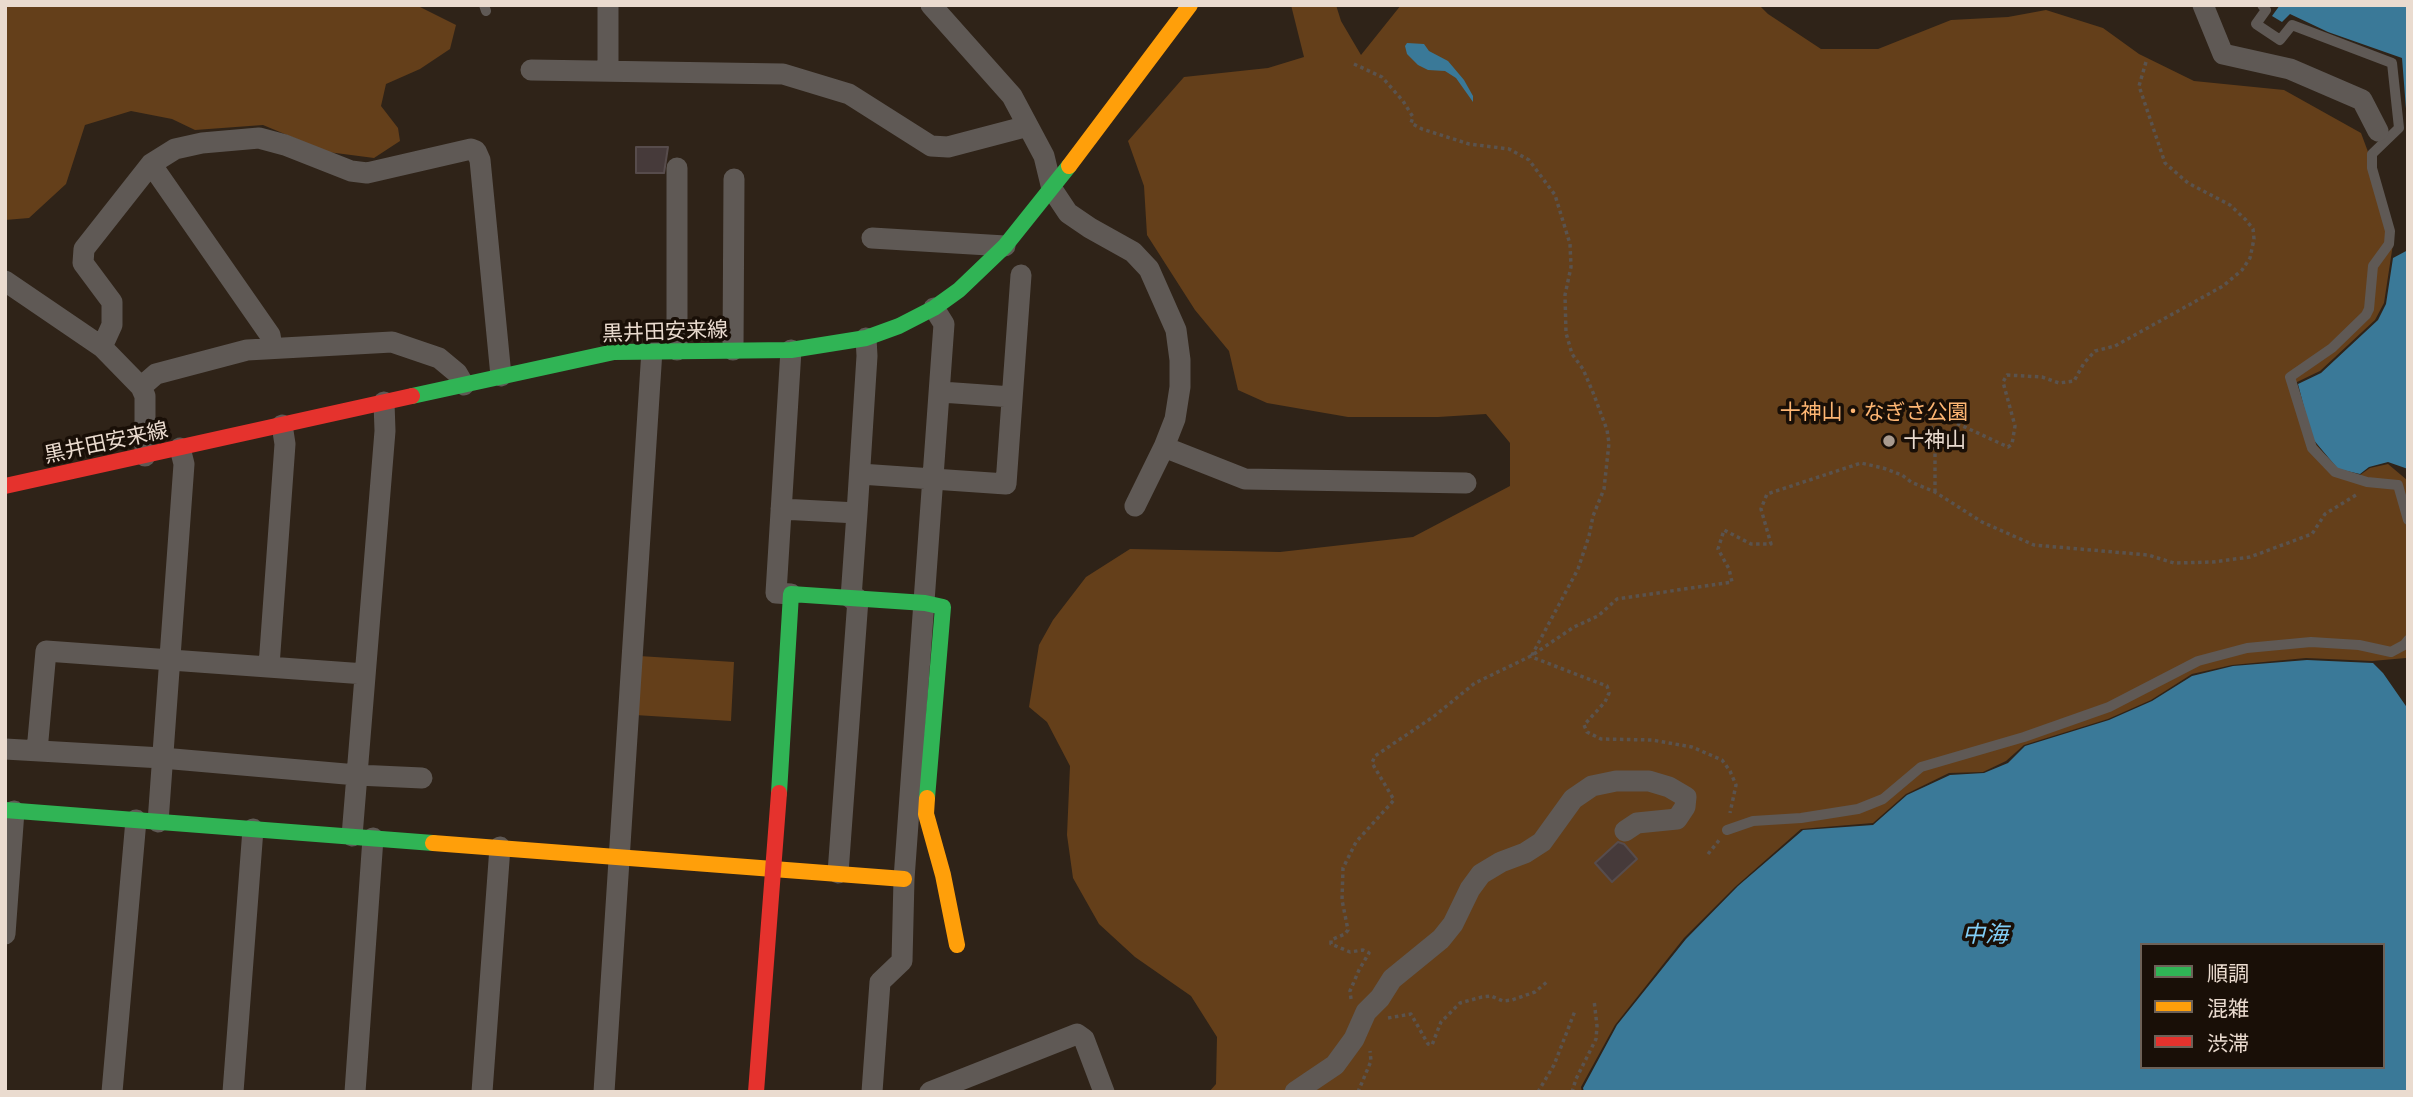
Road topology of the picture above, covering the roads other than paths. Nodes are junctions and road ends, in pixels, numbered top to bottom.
1 (608, 5) edge
2 (931, 5) edge
3 (1190, 5) edge
4 (2203, 5) edge
5 (2262, 5) edge
6 (531, 70) dead end
7 (608, 71) junction
8 (1028, 126) junction
9 (2378, 131) dead end
10 (151, 164) junction
11 (677, 168) dead end
12 (734, 179) dead end
13 (1052, 189) junction
14 (872, 238) dead end
15 (1006, 246) junction
16 (1021, 275) dead end
17 (5, 281) edge
18 (934, 308) junction
19 (866, 338) junction
20 (272, 347) junction
21 (102, 348) junction
22 (677, 350) junction
23 (791, 350) junction
24 (652, 351) junction
25 (733, 351) junction
26 (501, 376) junction
27 (464, 384) junction
28 (141, 387) junction
29 (941, 393) junction
30 (1012, 397) junction
31 (384, 402) junction
32 (282, 425) junction
33 (1164, 447) junction
34 (180, 449) junction
35 (145, 456) junction
36 (860, 474) junction
37 (934, 481) junction
38 (1466, 482) dead end
39 (5, 486) edge
40 (1135, 506) dead end
41 (781, 509) junction
42 (857, 513) junction
43 (2408, 520) edge
44 (791, 594) junction
45 (855, 598) junction
46 (925, 603) junction
47 (2408, 640) edge
48 (169, 660) junction
49 (269, 666) junction
50 (365, 674) junction
51 (5, 749) edge
52 (37, 751) junction
53 (162, 758) junction
54 (357, 775) junction
55 (422, 778) dead end
56 (10, 811) edge
57 (135, 820) junction
58 (158, 822) junction
59 (253, 828) junction
60 (1727, 830) dead end
61 (1625, 831) dead end
62 (363, 837) junction
63 (500, 847) junction
64 (620, 856) junction
65 (775, 869) junction
66 (838, 873) junction
67 (904, 879) junction
68 (5, 934) edge
69 (957, 945) dead end
70 (112, 1092) edge
71 (233, 1092) edge
72 (355, 1092) edge
73 (482, 1092) edge
74 (604, 1092) edge
75 (756, 1092) edge
76 (872, 1092) edge
77 (930, 1092) edge
78 (1104, 1092) edge
79 (1295, 1092) edge

1 - 7 street
2 - 8 street
3 - 13 street, 黒井田安来線
4 - 9 street
5 - 43 lane
6 - 7 street
7 - 8 street
8 - 13 street
10 - 20 street
10 - 21 street
10 - 26 street
11 - 22 street
12 - 25 street
13 - 15 street, 黒井田安来線
13 - 33 street
14 - 15 street
15 - 18 street, 黒井田安来線
16 - 30 street
17 - 21 street
18 - 19 street, 黒井田安来線
18 - 29 street
19 - 23 street, 黒井田安来線
19 - 36 street
20 - 27 street
20 - 28 street
21 - 28 street
22 - 24 street, 黒井田安来線
22 - 25 street, 黒井田安来線
23 - 25 street, 黒井田安来線
23 - 41 street
24 - 26 street, 黒井田安来線
24 - 64 street
26 - 27 street, 黒井田安来線
27 - 31 street, 黒井田安来線
28 - 35 street
29 - 30 street
29 - 37 street
30 - 37 street
31 - 32 street, 黒井田安来線
31 - 50 street
32 - 34 street, 黒井田安来線
32 - 49 street
33 - 38 street
33 - 40 street
34 - 35 street, 黒井田安来線
34 - 48 street
35 - 39 street, 黒井田安来線
36 - 37 street
36 - 42 street
37 - 46 street
41 - 42 street
41 - 44 street
42 - 45 street
44 - 45 street
44 - 65 street
45 - 46 street
45 - 66 street
46 - 67 street
46 - 69 street
47 - 60 lane
48 - 49 street
48 - 52 street
48 - 53 street
49 - 50 street
50 - 54 street
51 - 52 street
52 - 53 street
53 - 54 street
53 - 58 street
54 - 55 street
54 - 62 street
56 - 57 street
56 - 68 street
57 - 58 street
57 - 70 street
58 - 59 street
59 - 62 street
59 - 71 street
61 - 79 street
62 - 63 street
62 - 72 street
63 - 64 street
63 - 73 street
64 - 65 street
64 - 74 street
65 - 66 street
65 - 75 street
66 - 67 street
67 - 76 street
77 - 78 street

